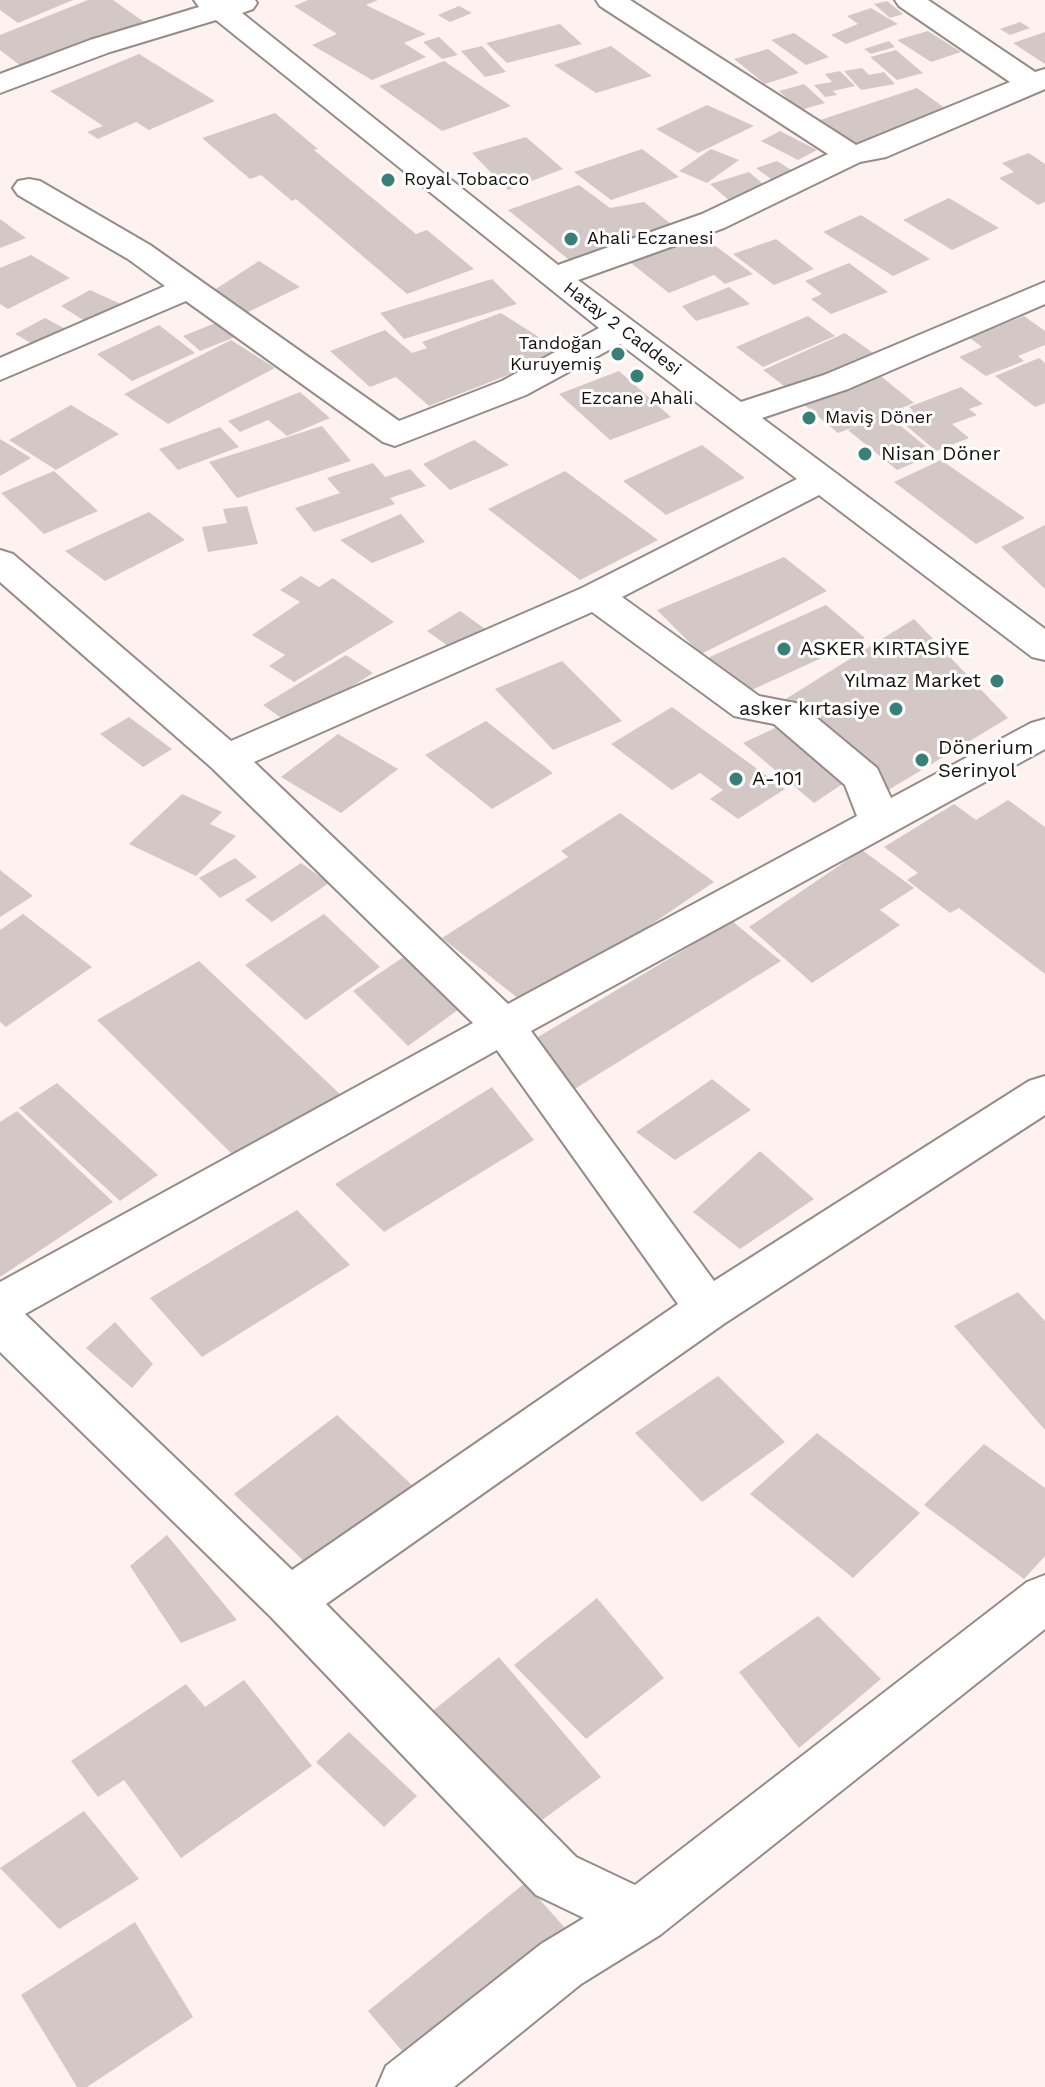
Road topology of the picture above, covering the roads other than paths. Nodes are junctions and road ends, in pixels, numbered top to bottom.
1 (610, 0) edge
2 (909, 0) edge
3 (228, 3) edge
4 (1038, 81) edge
5 (0, 84) edge
6 (851, 155) junction
7 (29, 188) dead end
8 (554, 278) junction
9 (187, 288) junction
10 (1045, 292) edge
11 (622, 329) junction
12 (0, 370) edge
13 (736, 415) junction
14 (822, 480) junction
15 (0, 562) edge
16 (595, 596) junction
17 (1045, 648) edge
18 (1045, 732) edge
19 (226, 759) junction
20 (880, 823) junction
21 (504, 1026) junction
22 (1045, 1093) edge
23 (0, 1305) edge
24 (708, 1309) junction
25 (0, 1321) edge
26 (1045, 1598) edge
27 (289, 1601) junction
28 (640, 1916) junction
29 (407, 2087) edge

1 - 6 street
2 - 4 street
3 - 5 street
3 - 8 street, Hatay 2 Caddesi
4 - 6 street
6 - 8 street
7 - 9 street
8 - 11 street, Hatay 2 Caddesi
9 - 11 street
9 - 12 street
10 - 13 street
11 - 13 street, Hatay 2 Caddesi
13 - 14 street, Hatay 2 Caddesi
14 - 16 street
14 - 17 street, Hatay 2 Caddesi
15 - 19 street
16 - 19 street
16 - 20 street
18 - 20 street
19 - 21 street
20 - 21 street
21 - 23 street
21 - 24 street
22 - 24 street
24 - 27 street
25 - 27 street
26 - 28 street
27 - 28 street
28 - 29 street

